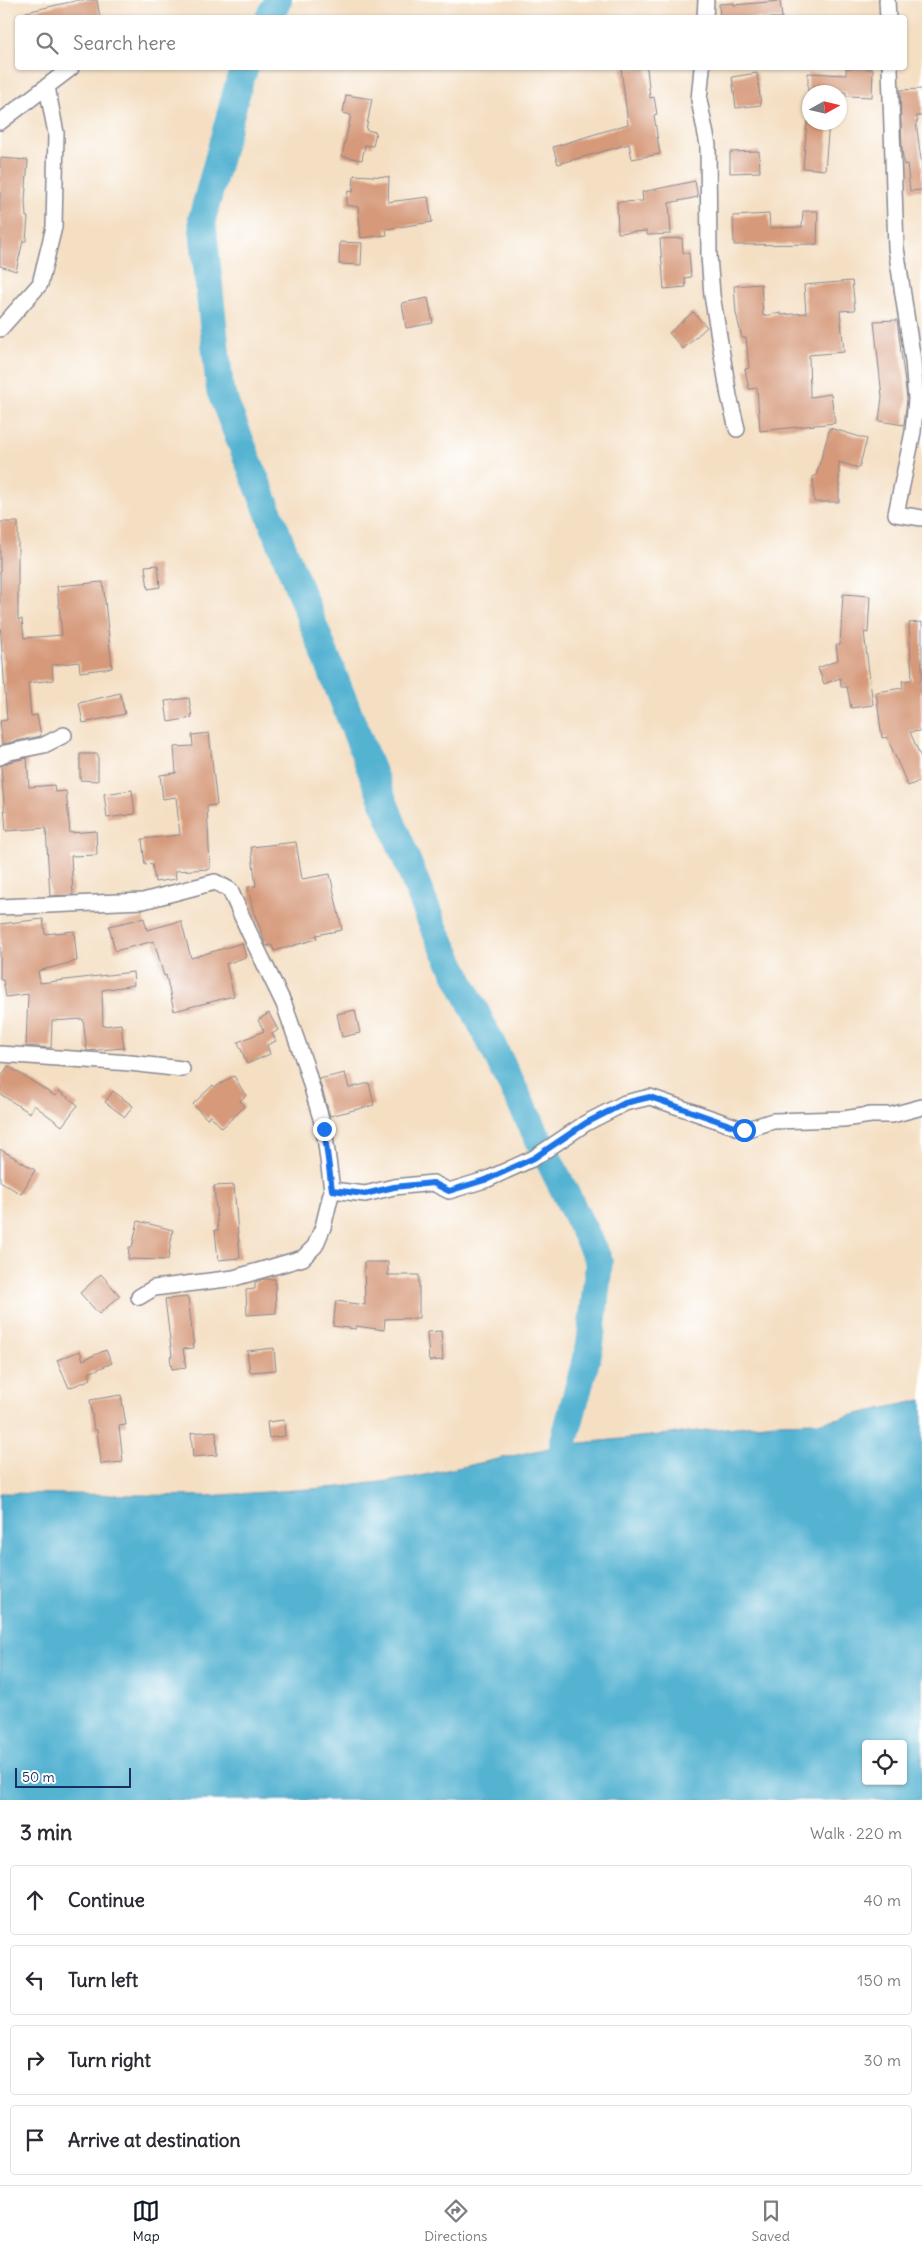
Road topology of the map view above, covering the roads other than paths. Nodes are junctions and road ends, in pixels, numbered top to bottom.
1 (706, 0) edge
2 (887, 0) edge
3 (705, 15) edge
4 (888, 15) edge
5 (68, 70) edge
6 (702, 70) edge
7 (890, 70) edge
8 (47, 87) junction
9 (0, 122) edge
10 (0, 329) edge
11 (737, 429) dead end
12 (922, 518) edge
13 (64, 735) dead end
14 (0, 757) edge
15 (0, 907) edge
16 (0, 1054) edge
17 (182, 1069) dead end
18 (922, 1107) edge
19 (332, 1190) junction
20 (138, 1297) dead end

1 - 3 street
2 - 4 street
5 - 8 street
6 - 11 street
7 - 12 street
8 - 9 street
8 - 10 street
13 - 14 street
15 - 19 street
16 - 17 street
18 - 19 street
19 - 20 street

